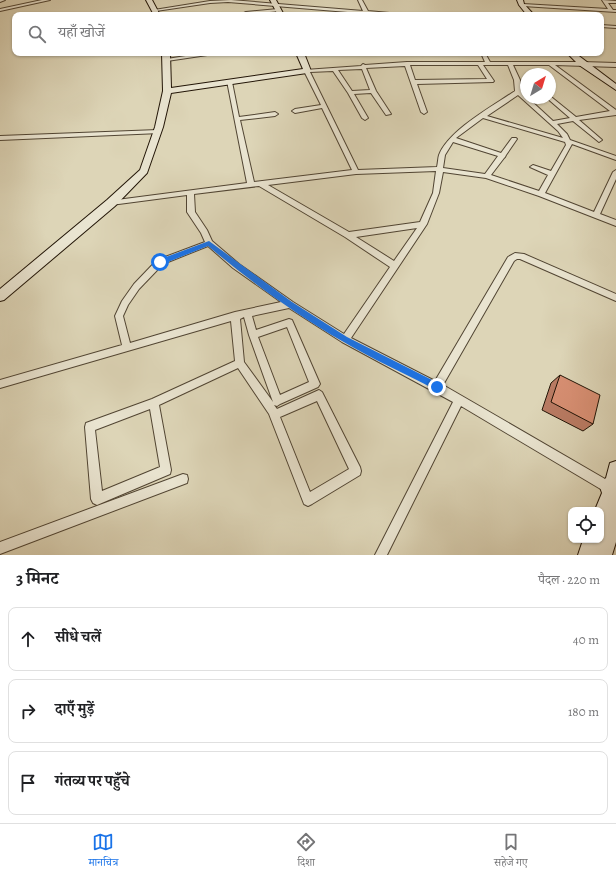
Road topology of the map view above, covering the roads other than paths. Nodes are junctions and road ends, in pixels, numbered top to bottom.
1 (3, 0) edge
2 (48, 0) edge
3 (149, 0) edge
4 (360, 0) edge
5 (0, 1) edge
6 (605, 1) edge
7 (616, 2) edge
8 (521, 3) edge
9 (277, 7) edge
10 (0, 10) edge
11 (613, 10) edge
12 (156, 12) edge
13 (251, 12) edge
14 (352, 12) edge
15 (366, 12) edge
16 (528, 12) edge
17 (604, 26) edge
18 (616, 27) edge
19 (166, 56) edge
20 (301, 56) edge
21 (484, 56) edge
22 (574, 56) edge
23 (479, 63) junction
24 (488, 63) junction
25 (408, 64) junction
26 (510, 64) junction
27 (550, 64) junction
28 (582, 64) junction
29 (616, 65) edge
30 (363, 66) junction
31 (334, 69) junction
32 (307, 71) junction
33 (229, 82) junction
34 (414, 82) junction
35 (616, 88) edge
36 (167, 91) junction
37 (373, 91) junction
38 (518, 92) junction
39 (616, 92) edge
40 (351, 94) junction
41 (556, 103) edge
42 (325, 106) junction
43 (295, 111) dead end
44 (424, 112) dead end
45 (616, 112) edge
46 (275, 114) dead end
47 (388, 114) dead end
48 (482, 116) junction
49 (365, 118) dead end
50 (237, 119) junction
51 (576, 119) junction
52 (551, 123) junction
53 (158, 132) junction
54 (0, 138) edge
55 (452, 139) junction
56 (514, 139) dead end
57 (599, 140) dead end
58 (568, 141) junction
59 (503, 156) junction
60 (616, 158) edge
61 (533, 167) dead end
62 (439, 169) junction
63 (356, 172) junction
64 (616, 172) edge
65 (552, 174) junction
66 (487, 176) junction
67 (260, 184) junction
68 (251, 185) junction
69 (190, 192) junction
70 (541, 194) junction
71 (111, 204) junction
72 (596, 215) junction
73 (616, 222) edge
74 (423, 224) junction
75 (348, 236) junction
76 (209, 243) junction
77 (395, 266) junction
78 (0, 296) edge
79 (616, 298) edge
80 (290, 304) junction
81 (247, 313) junction
82 (235, 316) junction
83 (253, 335) junction
84 (345, 339) junction
85 (126, 346) junction
86 (240, 363) junction
87 (0, 384) edge
88 (437, 387) junction
89 (459, 400) junction
90 (154, 403) junction
91 (274, 415) junction
92 (183, 479) dead end
93 (613, 486) edge
94 (604, 509) edge
95 (616, 514) edge
96 (591, 543) edge
97 (0, 548) edge
98 (381, 555) edge
99 (587, 555) edge
100 (603, 555) edge

1 - 5 street
2 - 10 street
3 - 12 street
4 - 15 street
6 - 7 street
6 - 11 street
8 - 11 street
8 - 16 street
9 - 12 street
9 - 13 street
9 - 14 street
17 - 18 street
19 - 36 street
20 - 32 street
21 - 24 street
22 - 28 street
23 - 24 street
23 - 25 street
23 - 34 street
24 - 26 street
25 - 30 street
25 - 34 street
26 - 27 street
26 - 38 street
27 - 28 street
27 - 45 street
28 - 29 street
28 - 35 street
28 - 39 street
30 - 31 street
30 - 37 street
31 - 32 street
31 - 40 street
32 - 33 street
32 - 42 street
33 - 36 street
33 - 50 street
34 - 44 street
36 - 53 street
37 - 40 street
37 - 47 street
38 - 48 street
38 - 52 street
40 - 49 street
41 - 51 street
42 - 43 street
42 - 63 street
45 - 51 street
46 - 50 street
48 - 55 street
48 - 58 street
50 - 68 street
51 - 52 street
51 - 57 street
52 - 58 street
53 - 54 street
53 - 71 street
55 - 59 street
55 - 62 street
56 - 59 street
58 - 60 street
58 - 65 street
59 - 66 street
61 - 65 street
62 - 63 street
62 - 66 street
62 - 74 street
63 - 67 street
64 - 72 street
65 - 70 street
66 - 70 street
67 - 68 street
67 - 75 street
68 - 69 street
69 - 71 street
69 - 76 street
70 - 72 street
71 - 78 street
72 - 73 street
74 - 75 street
74 - 77 street
75 - 77 street
76 - 80 street
76 - 85 street
77 - 84 street
79 - 88 street
80 - 81 street
80 - 84 street
81 - 82 street
81 - 83 street
82 - 85 street
82 - 86 street
83 - 83 street
84 - 88 street
85 - 87 street
86 - 90 street
86 - 91 street
88 - 89 street
89 - 93 street
89 - 98 street
90 - 90 street
91 - 91 street
92 - 97 street
93 - 94 street
95 - 100 street
96 - 99 street

